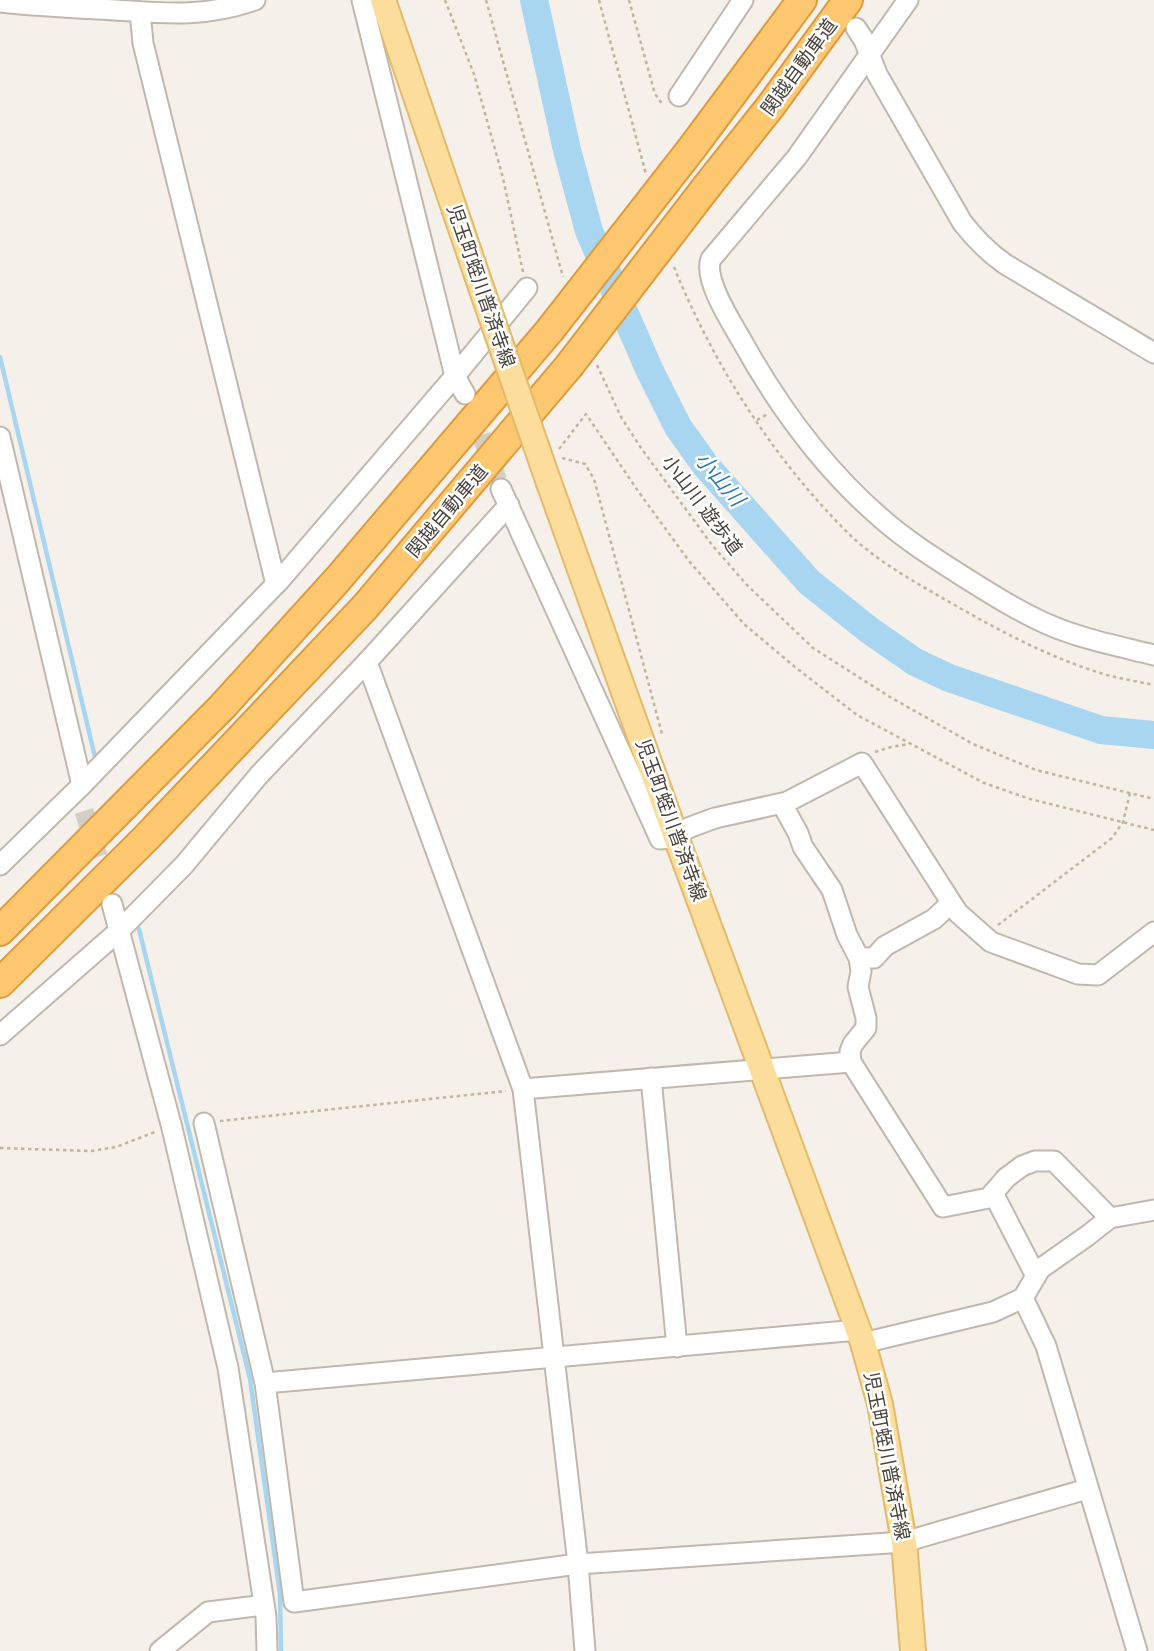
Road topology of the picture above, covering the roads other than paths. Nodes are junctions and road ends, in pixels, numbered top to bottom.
1 (255, 0) edge
2 (362, 0) edge
3 (383, 0) edge
4 (743, 0) edge
5 (802, 0) edge
6 (848, 0) edge
7 (908, 0) edge
8 (0, 2) edge
9 (98, 5) edge
10 (140, 12) junction
11 (856, 28) dead end
12 (870, 56) junction
13 (680, 96) road end
14 (527, 288) road end
15 (1154, 353) edge
16 (456, 376) junction
17 (465, 394) tunnel mouth
18 (0, 437) edge
19 (276, 584) junction
20 (1154, 655) edge
21 (367, 662) junction
22 (76, 790) junction
23 (782, 804) junction
24 (84, 811) tunnel mouth
25 (676, 837) junction
26 (0, 865) edge
27 (951, 903) junction
28 (112, 904) tunnel mouth
29 (120, 930) junction
30 (0, 931) edge
31 (1154, 932) edge
32 (859, 958) junction
33 (0, 983) edge
34 (0, 1035) edge
35 (851, 1062) junction
36 (762, 1069) junction
37 (651, 1078) junction
38 (523, 1089) junction
39 (204, 1122) road end
40 (993, 1194) junction
41 (1154, 1210) edge
42 (1110, 1218) junction
43 (1035, 1276) junction
44 (1023, 1298) junction
45 (861, 1336) junction
46 (677, 1347) junction
47 (553, 1358) junction
48 (265, 1383) junction
49 (1087, 1489) junction
50 (904, 1542) junction
51 (578, 1564) junction
52 (264, 1605) junction
53 (160, 1651) edge
54 (267, 1651) edge
55 (585, 1651) edge
56 (913, 1651) edge
57 (1137, 1651) edge

1 - 10 street
2 - 16 street
3 - 25 main road, 児玉町蛭川普済寺線, bridge
4 - 13 street
5 - 30 highway, 関越自動車道, bridge
6 - 33 highway, 関越自動車道, bridge
7 - 12 street
8 - 9 street
9 - 10 street
10 - 19 street
11 - 12 street
12 - 15 street
12 - 20 street
14 - 16 street
16 - 17 street
16 - 19 street
18 - 22 street
19 - 22 street
21 - 25 street
21 - 29 street
21 - 38 street
22 - 24 street
22 - 26 street
23 - 25 street
23 - 27 street
23 - 32 street
25 - 36 main road, 児玉町蛭川普済寺線
27 - 31 street
27 - 32 street
28 - 29 street
29 - 34 street
29 - 52 street
32 - 35 street
35 - 36 street
35 - 40 street
36 - 37 street
36 - 45 main road, 児玉町蛭川普済寺線
37 - 38 street
37 - 46 street
38 - 47 street
39 - 48 street
40 - 42 street
40 - 43 street
41 - 42 street
42 - 43 street
43 - 44 street
44 - 45 street
44 - 49 street
45 - 46 street
45 - 50 main road, 児玉町蛭川普済寺線
46 - 47 street
47 - 48 street
47 - 51 street
48 - 51 street
49 - 50 street
49 - 57 street
50 - 51 street
50 - 56 main road, 児玉町蛭川普済寺線
51 - 55 street
52 - 53 street
52 - 54 street

